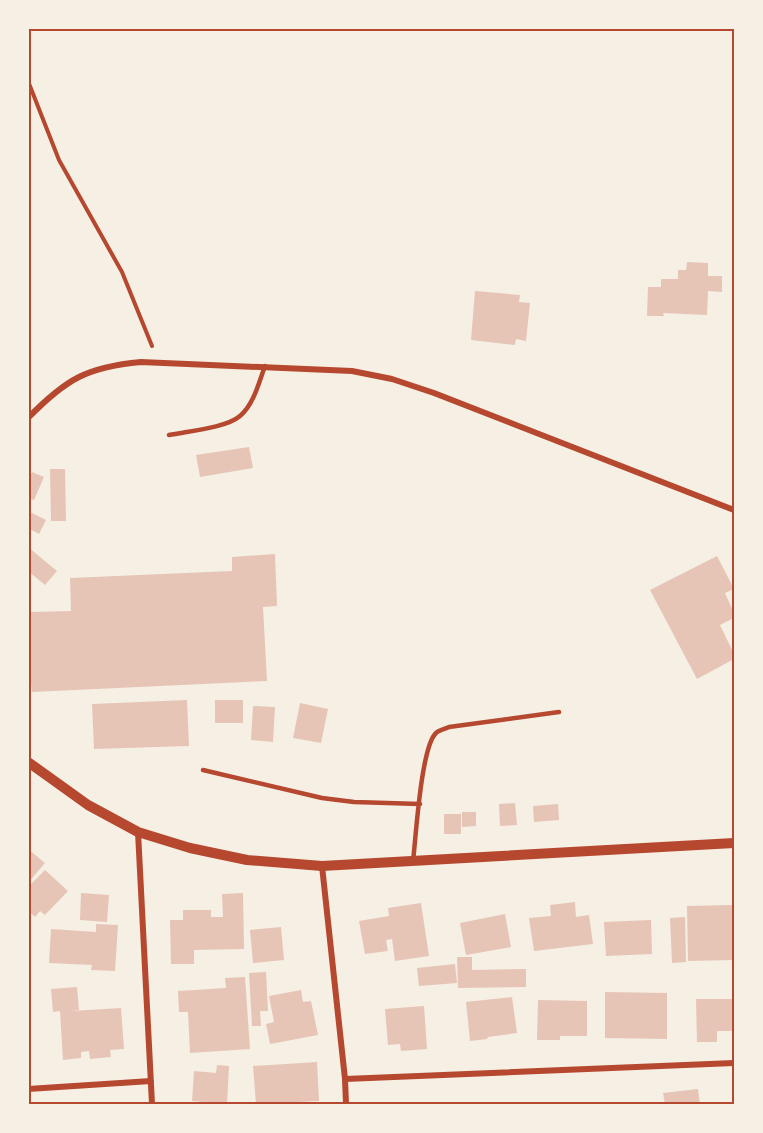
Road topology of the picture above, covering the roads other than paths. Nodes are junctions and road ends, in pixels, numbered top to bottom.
1 (265, 366) junction
2 (28, 418) edge
3 (169, 435) dead end
4 (735, 510) edge
5 (559, 712) dead end
6 (28, 762) edge
7 (203, 770) dead end
8 (420, 804) junction
9 (138, 832) junction
10 (735, 843) edge
11 (413, 861) junction
12 (322, 866) junction
13 (735, 1063) edge
14 (345, 1079) junction
15 (151, 1082) junction
16 (28, 1089) edge
17 (152, 1104) edge
18 (346, 1104) edge

1 - 2 street
1 - 3 lane
1 - 4 street
5 - 8 lane
6 - 9 street
7 - 8 lane
8 - 11 lane
9 - 12 street
9 - 15 street
10 - 11 street
11 - 12 street
12 - 14 street
13 - 14 street
14 - 18 street
15 - 16 street
15 - 17 street

